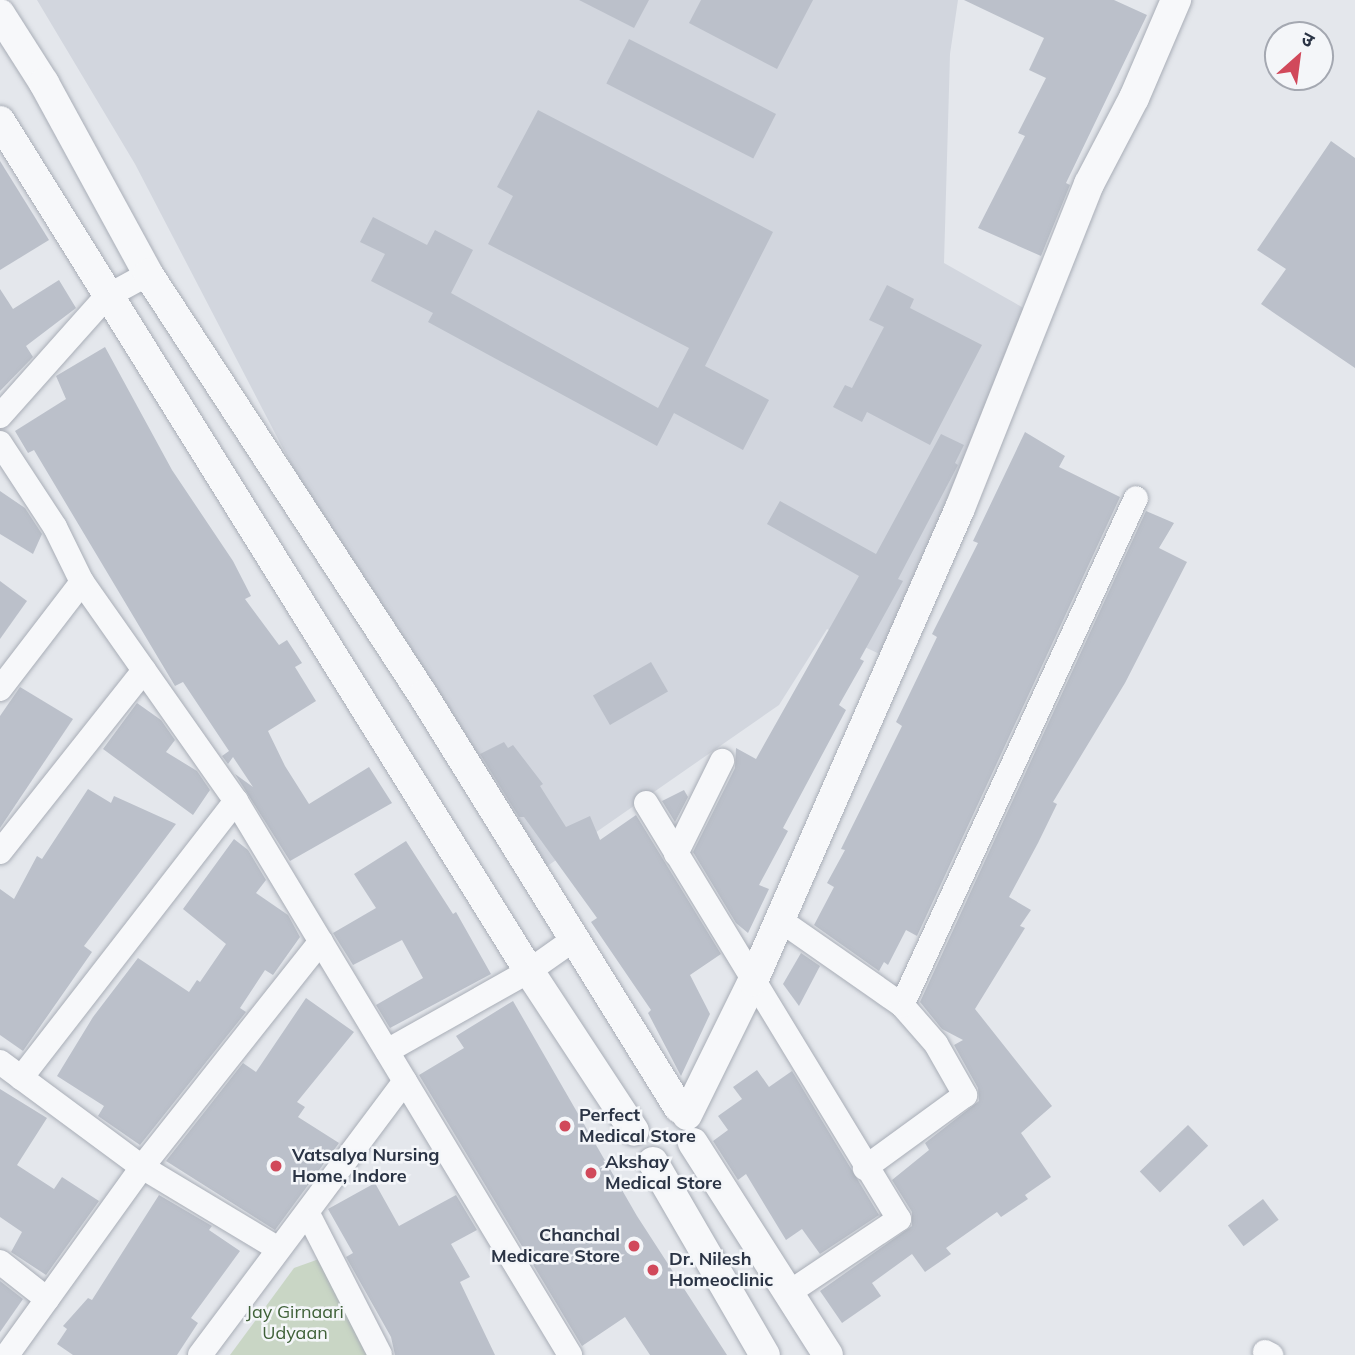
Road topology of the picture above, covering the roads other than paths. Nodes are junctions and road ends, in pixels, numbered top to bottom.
1 (1176, 0) edge
2 (0, 14) edge
3 (0, 121) edge
4 (148, 274) junction
5 (106, 297) junction
6 (0, 416) edge
7 (0, 443) edge
8 (1136, 498) dead end
9 (82, 582) junction
10 (144, 670) junction
11 (0, 689) edge
12 (722, 761) dead end
13 (236, 801) junction
14 (646, 803) dead end
15 (0, 852) edge
16 (676, 854) junction
17 (780, 920) junction
18 (573, 940) junction
19 (321, 941) junction
20 (529, 971) junction
21 (752, 981) junction
22 (902, 1005) junction
23 (387, 1051) junction
24 (0, 1062) edge
25 (21, 1078) junction
26 (405, 1081) junction
27 (686, 1122) junction
28 (634, 1131) junction
29 (653, 1162) junction
30 (142, 1167) junction
31 (865, 1168) junction
32 (308, 1214) junction
33 (277, 1248) junction
34 (0, 1262) edge
35 (790, 1292) junction
36 (47, 1299) junction
37 (7, 1355) edge
38 (200, 1355) edge
39 (380, 1355) edge
40 (570, 1355) edge
41 (765, 1355) edge
42 (828, 1355) edge

1 - 17 street
2 - 4 street
3 - 5 street
4 - 5 street
4 - 18 street
5 - 6 street
5 - 20 street
7 - 9 street
8 - 22 street
9 - 10 street
9 - 11 street
10 - 13 street
10 - 15 street
12 - 16 street
13 - 19 street
13 - 25 street
14 - 16 street
16 - 21 street
17 - 21 street
17 - 22 street
18 - 20 street
18 - 27 street
19 - 23 street
19 - 30 street
20 - 23 street
20 - 28 street
21 - 27 street
21 - 31 street
22 - 31 street
23 - 26 street
24 - 25 street
25 - 30 street
26 - 32 street
26 - 40 street
27 - 28 street
27 - 29 street
27 - 35 street
28 - 29 street
29 - 41 street
30 - 33 street
30 - 36 street
31 - 35 street
32 - 33 street
32 - 39 street
33 - 38 street
34 - 36 street
35 - 42 street
36 - 37 street

